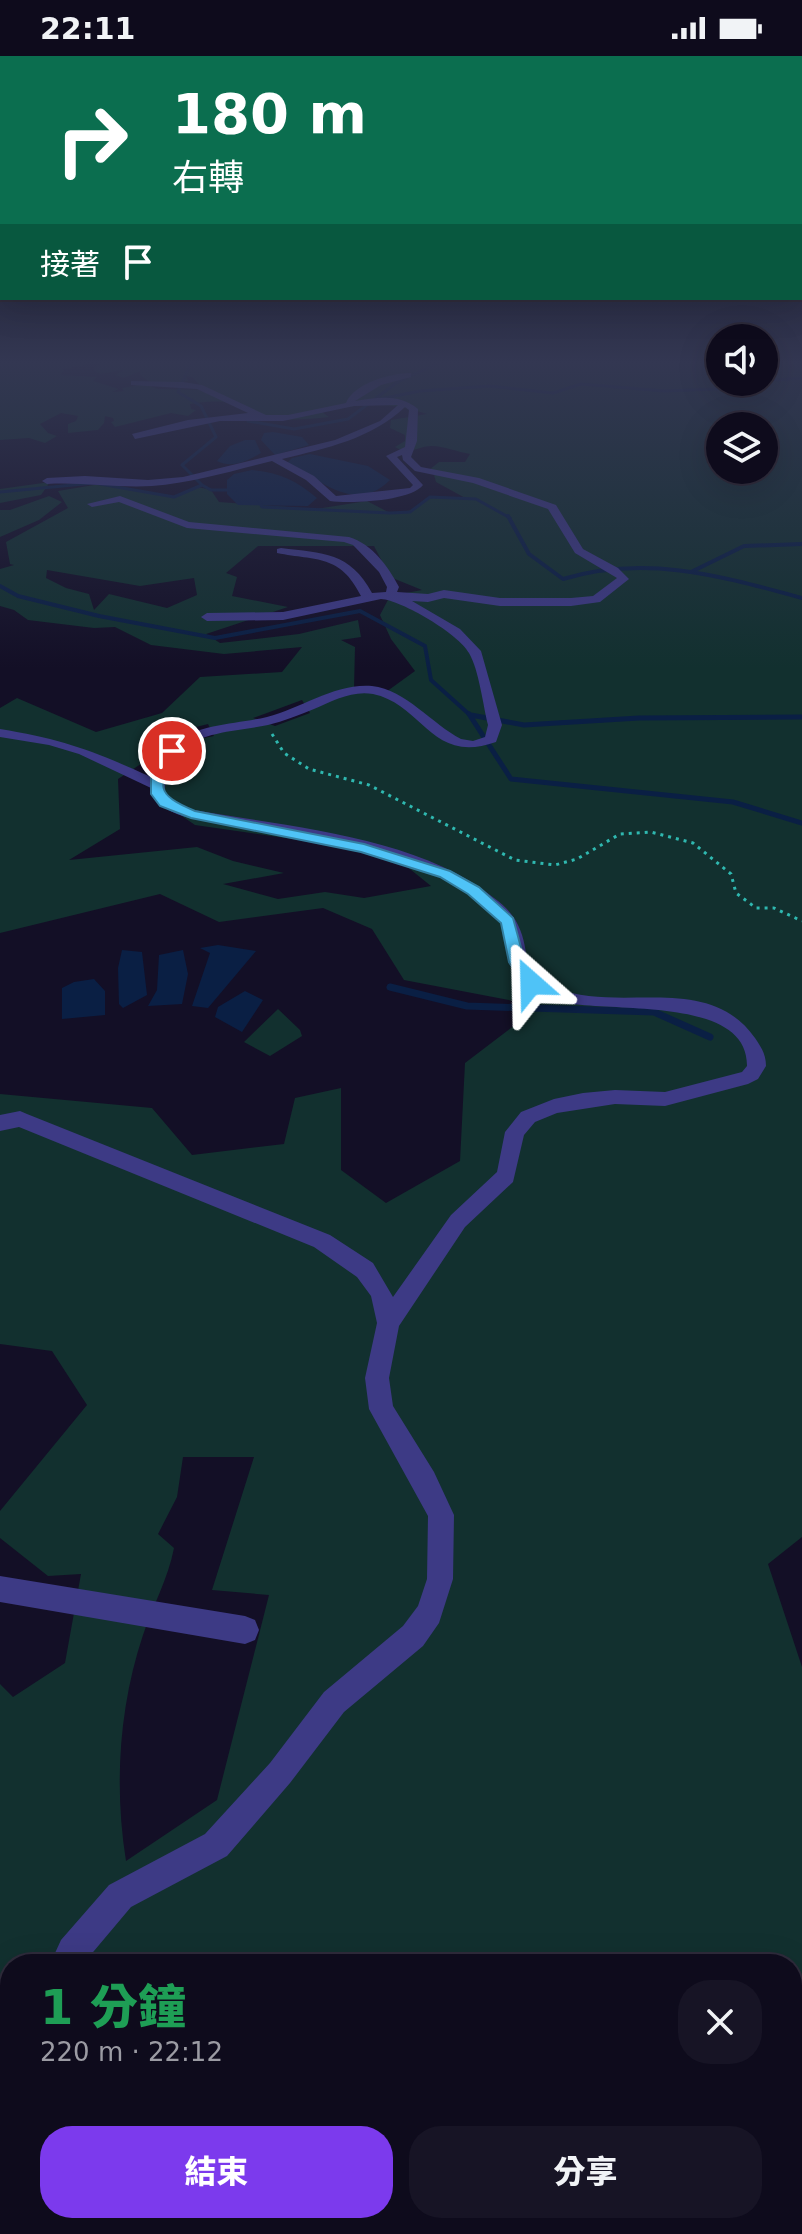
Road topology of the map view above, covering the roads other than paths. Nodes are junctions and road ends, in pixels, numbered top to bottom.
1 (247, 465) edge
2 (286, 465) edge
3 (399, 465) edge
4 (413, 465) edge
5 (47, 481) dead end
6 (92, 504) dead end
7 (281, 551) dead end
8 (368, 597) junction
9 (394, 597) junction
10 (207, 617) dead end
11 (0, 733) edge
12 (156, 785) junction
13 (0, 1123) edge
14 (388, 1323) junction
15 (0, 1589) edge
16 (245, 1630) dead end
17 (71, 1954) edge

1 - 5 street
2 - 3 street
4 - 9 street
6 - 9 street
7 - 8 street
8 - 9 street
8 - 10 street
9 - 12 street
11 - 12 street
12 - 14 street
13 - 14 street
14 - 17 street
15 - 16 street

